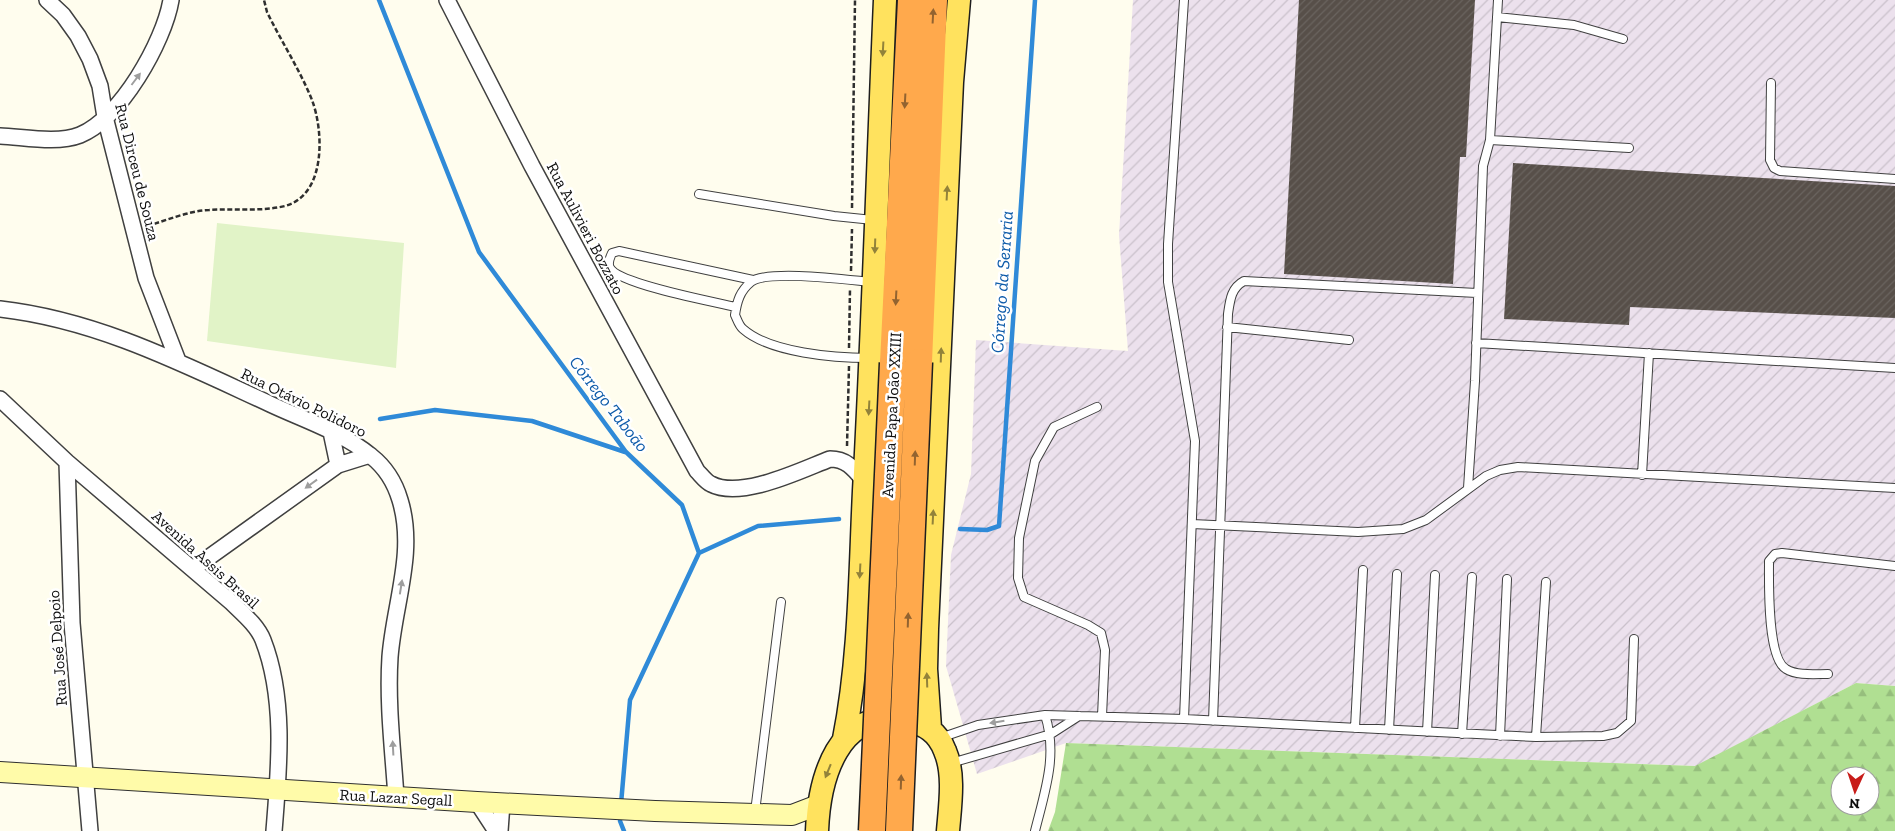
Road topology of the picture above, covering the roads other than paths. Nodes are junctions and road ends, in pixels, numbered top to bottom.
1 (47, 0) edge
2 (171, 0) edge
3 (447, 0) edge
4 (885, 0) edge
5 (911, 0) edge
6 (934, 0) edge
7 (959, 0) edge
8 (1184, 0) edge
9 (1498, 0) edge
10 (1497, 16) junction
11 (1624, 39) dead end
12 (1771, 83) dead end
13 (105, 117) junction
14 (0, 136) edge
15 (1490, 140) junction
16 (1629, 148) dead end
17 (1895, 179) edge
18 (700, 194) dead end
19 (875, 220) junction
20 (753, 280) junction
21 (873, 283) junction
22 (1477, 293) junction
23 (736, 307) junction
24 (0, 309) edge
25 (1227, 327) junction
26 (1349, 340) dead end
27 (1476, 342) junction
28 (1649, 353) junction
29 (882, 360) junction
30 (178, 361) junction
31 (1895, 368) edge
32 (0, 400) edge
33 (1097, 407) dead end
34 (331, 432) junction
35 (370, 455) junction
36 (67, 462) junction
37 (338, 465) junction
38 (1642, 475) junction
39 (865, 482) junction
40 (1468, 488) junction
41 (1895, 488) edge
42 (1192, 524) junction
43 (1222, 525) junction
44 (1895, 566) edge
45 (194, 568) junction
46 (1363, 570) dead end
47 (1397, 574) dead end
48 (1435, 576) dead end
49 (1472, 576) dead end
50 (1507, 579) dead end
51 (1546, 582) dead end
52 (781, 602) dead end
53 (1634, 639) dead end
54 (1828, 674) dead end
55 (1045, 714) junction
56 (1080, 716) junction
57 (1102, 716) junction
58 (1184, 719) junction
59 (1213, 721) junction
60 (1355, 728) junction
61 (1389, 730) junction
62 (1427, 732) junction
63 (935, 733) junction
64 (1051, 734) junction
65 (1462, 734) junction
66 (1500, 736) junction
67 (1536, 738) junction
68 (844, 739) junction
69 (948, 764) junction
70 (0, 772) edge
71 (84, 776) junction
72 (277, 789) junction
73 (396, 797) junction
74 (476, 802) junction
75 (502, 803) junction
76 (818, 805) junction
77 (754, 814) junction
78 (792, 815) junction
79 (90, 831) edge
80 (274, 831) edge
81 (496, 831) edge
82 (500, 831) edge
83 (817, 831) edge
84 (872, 831) edge
85 (899, 831) edge
86 (948, 831) edge
87 (1035, 831) edge

1 - 13 street, Rua Dirceu de Souza
13 -> 2 street
3 - 39 street, Rua Aulivieri Bozzato
4 -> 19 main road, Avenida Papa João XXIII
5 -> 29 highway, Avenida Papa João XXIII
85 -> 6 highway, Avenida Papa João XXIII, bridge
63 -> 7 main road
8 - 42 lane
9 - 10 lane
10 - 11 lane
10 - 15 lane
12 - 17 lane
13 - 14 street
13 - 30 street, Rua Dirceu de Souza
15 - 16 lane
15 - 22 lane
18 - 19 lane
19 -> 21 main road, Avenida Papa João XXIII
20 - 21 lane
20 - 23 lane
20 - 23 lane
21 - 29 main road, Avenida Papa João XXIII
22 - 25 lane
22 - 27 lane
23 - 29 lane
24 - 30 street, Rua Otávio Polidoro
25 - 26 lane
25 - 43 lane
27 - 28 lane
27 - 40 lane
28 - 31 lane
28 - 38 lane
29 -> 39 main road, Avenida Papa João XXIII
29 - 84 highway, Avenida Papa João XXIII, bridge
30 - 34 street, Rua Otávio Polidoro
32 - 36 street, Avenida Assis Brasil
33 - 57 lane
34 - 35 street, Rua Otávio Polidoro
34 - 37 street
35 - 37 street
73 -> 35 street, Rua Otávio Polidoro
36 - 45 street, Avenida Assis Brasil
36 - 71 street, Rua José Delpoio
37 -> 45 street
38 - 40 lane
38 - 41 lane
39 -> 68 main road, Avenida Papa João XXIII
40 - 43 lane
42 - 43 lane
42 - 58 lane
43 - 59 lane
44 - 54 lane
45 - 72 street, Avenida Assis Brasil
46 - 60 lane
47 - 61 lane
48 - 62 lane
49 - 65 lane
50 - 66 lane
51 - 67 lane
52 - 77 lane
53 - 67 lane
55 - 56 lane
55 -> 63 lane
55 - 64 lane
56 - 57 lane
56 - 64 lane
57 - 58 lane
58 - 59 lane
59 - 60 lane
60 - 61 lane
61 - 62 lane
62 - 65 lane
63 - 68 main road
63 - 69 main road
64 - 69 lane
64 - 87 lane
65 - 66 lane
66 - 67 lane
68 -> 76 main road
69 - 86 main road
70 - 71 street, Rua Lazar Segall
71 - 72 street, Rua Lazar Segall
71 - 79 street, Rua José Delpoio
72 - 73 street, Rua Lazar Segall
72 - 80 street, Avenida Assis Brasil
73 - 74 street, Rua Lazar Segall
74 - 75 street, Rua Lazar Segall
74 - 81 street
75 - 77 street, Rua Lazar Segall
75 - 82 street
76 - 78 street, Rua Lazar Segall
76 - 83 main road
77 - 78 street, Rua Lazar Segall
78 - 83 street

